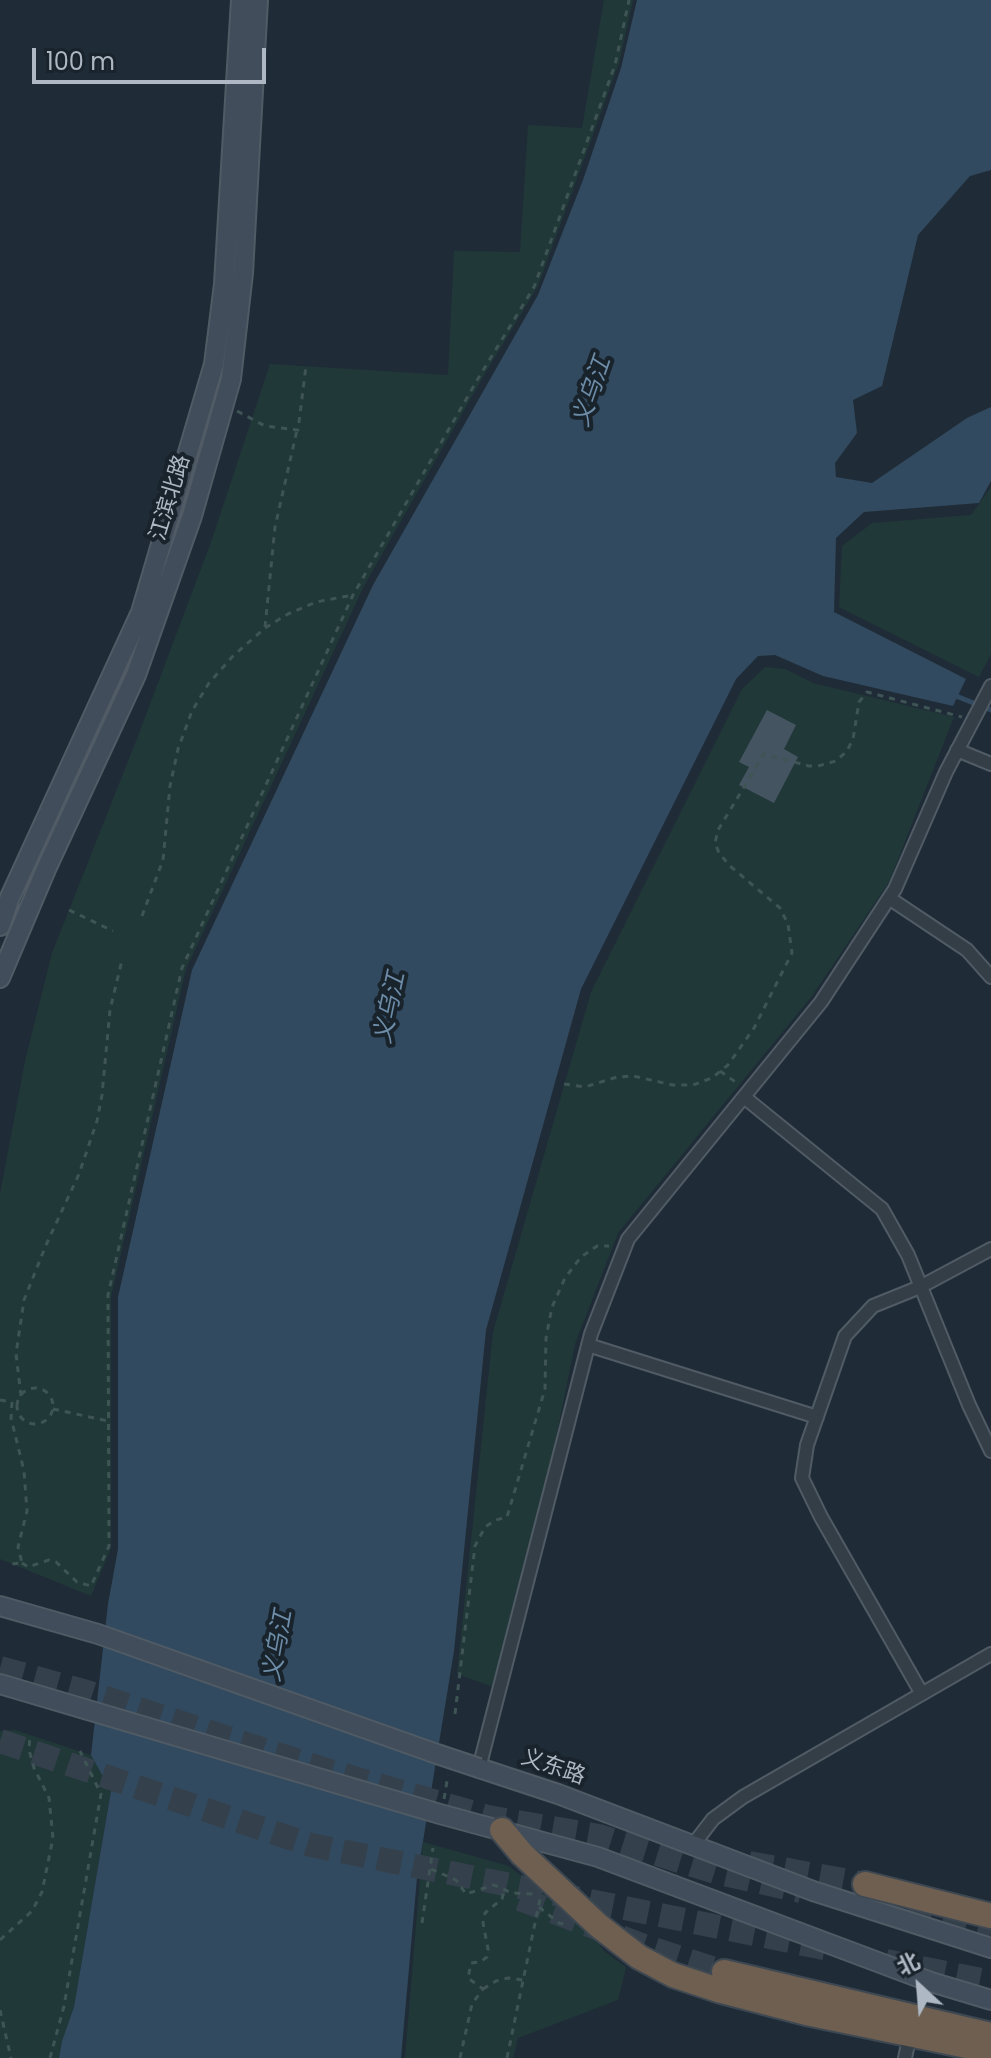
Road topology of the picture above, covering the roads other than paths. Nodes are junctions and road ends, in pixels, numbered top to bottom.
1 (241, 0) edge
2 (258, 0) edge
3 (988, 691) edge
4 (957, 750) junction
5 (991, 764) edge
6 (889, 898) junction
7 (0, 926) edge
8 (991, 977) edge
9 (0, 978) edge
10 (744, 1097) junction
11 (991, 1249) edge
12 (920, 1287) junction
13 (588, 1345) junction
14 (817, 1417) junction
15 (991, 1451) edge
16 (0, 1606) edge
17 (991, 1654) edge
18 (0, 1684) edge
19 (922, 1694) junction
20 (479, 1768) junction
21 (502, 1830) junction
22 (693, 1845) junction
23 (865, 1884) tunnel mouth
24 (991, 1916) edge
25 (991, 1948) edge
26 (724, 1972) tunnel mouth
27 (991, 2000) edge
28 (991, 2035) edge
29 (908, 2047) edge
30 (991, 2051) edge

1 - 7 main road, 江滨北路
2 - 9 main road, 江滨北路
3 - 4 street
4 - 5 street
4 - 6 street
6 - 8 street
6 - 10 street
10 - 12 street
10 - 13 street
11 - 12 street
12 - 14 street
12 - 15 street
13 - 14 street
13 - 20 street
14 - 19 street
16 - 20 main road, 义东路, bridge
17 - 19 street
18 - 21 main road
19 - 22 street
20 - 22 main road, 义东路
21 - 27 main road
21 - 29 highway
22 - 25 main road, 义东路
23 - 24 highway
26 - 28 highway
29 - 30 highway

